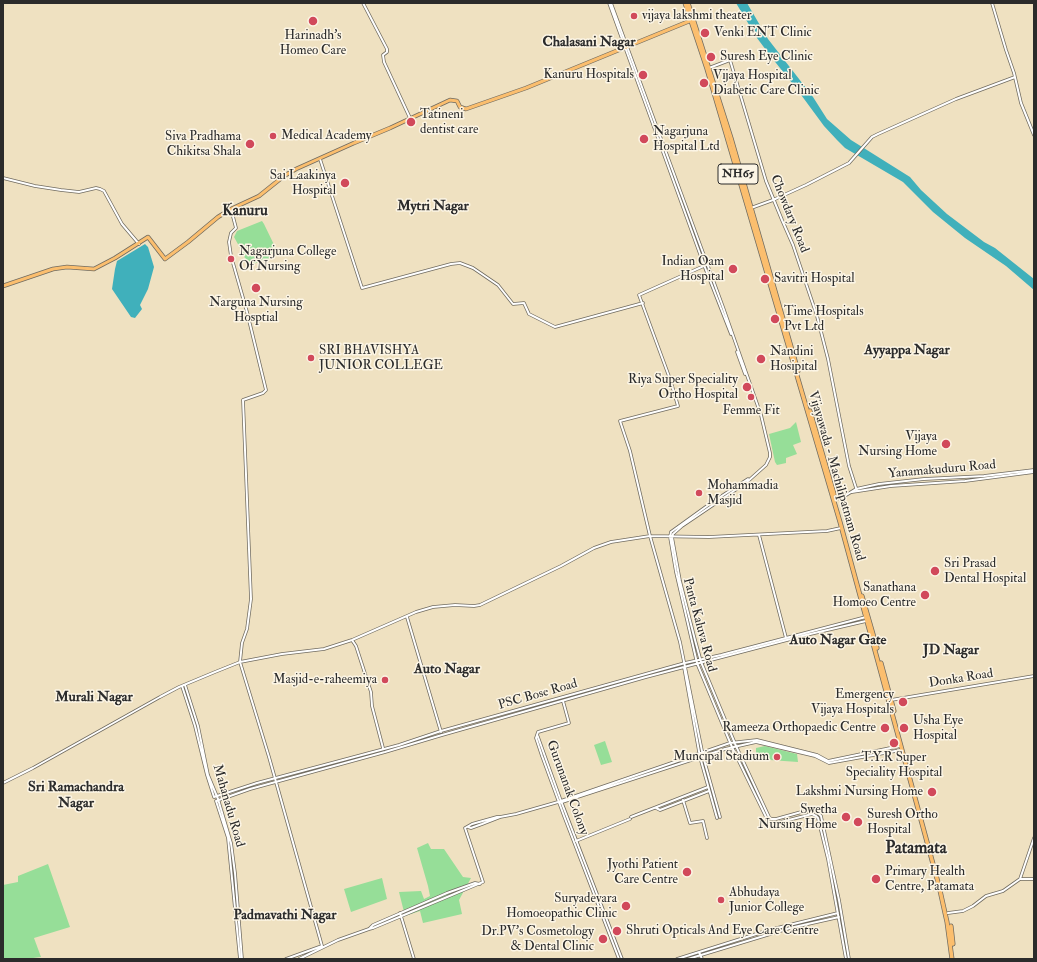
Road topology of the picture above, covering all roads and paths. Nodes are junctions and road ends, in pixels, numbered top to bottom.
1 (363, 3) edge
2 (610, 3) edge
3 (685, 3) edge
4 (688, 3) edge
5 (992, 3) edge
6 (692, 20) junction
7 (626, 48) junction
8 (709, 68) junction
9 (1016, 77) junction
10 (410, 119) junction
11 (1034, 135) edge
12 (320, 159) junction
13 (3, 178) edge
14 (773, 200) junction
15 (231, 209) junction
16 (750, 209) junction
17 (139, 244) junction
18 (705, 265) junction
19 (3, 286) edge
20 (642, 303) junction
21 (814, 430) junction
22 (1034, 471) edge
23 (856, 490) junction
24 (836, 500) junction
25 (842, 528) junction
26 (759, 535) junction
27 (650, 536) junction
28 (671, 537) junction
29 (854, 571) junction
30 (407, 617) junction
31 (867, 619) junction
32 (786, 639) junction
33 (352, 640) junction
34 (697, 661) junction
35 (701, 661) junction
36 (240, 662) junction
37 (685, 663) junction
38 (685, 667) junction
39 (1034, 676) edge
40 (183, 685) junction
41 (563, 697) junction
42 (891, 700) junction
43 (563, 701) junction
44 (894, 715) junction
45 (441, 731) junction
46 (442, 735) junction
47 (734, 742) junction
48 (730, 743) junction
49 (736, 746) junction
50 (732, 747) junction
51 (383, 748) junction
52 (902, 748) junction
53 (384, 752) junction
54 (701, 752) junction
55 (702, 756) junction
56 (275, 778) junction
57 (276, 782) junction
58 (3, 783) edge
59 (710, 789) junction
60 (216, 798) junction
61 (683, 799) junction
62 (560, 802) junction
63 (719, 818) dead end
64 (707, 838) dead end
65 (1034, 838) edge
66 (576, 841) junction
67 (586, 867) junction
68 (583, 868) junction
69 (1020, 879) junction
70 (1034, 879) edge
71 (480, 884) junction
72 (400, 913) junction
73 (838, 913) junction
74 (948, 913) junction
75 (401, 917) junction
76 (838, 917) junction
77 (369, 929) junction
78 (322, 946) junction
79 (325, 946) junction
80 (699, 952) junction
81 (700, 955) junction
82 (241, 959) edge
83 (286, 959) edge
84 (299, 959) edge
85 (414, 959) edge
86 (620, 959) edge
87 (677, 959) edge
88 (688, 959) edge
89 (702, 959) edge
90 (848, 959) edge
91 (953, 959) edge

1 - 10 street
2 - 7 street
3 - 6 highway, Vijayawada - Machilipatnam Road / NH65
4 - 6 highway, Vijayawada - Machilipatnam Road / NH65
5 - 9 street
6 - 7 main road
6 - 8 highway, Vijayawada - Machilipatnam Road / NH65
6 - 16 highway, Vijayawada - Machilipatnam Road / NH65
7 - 10 main road
7 - 18 street
8 - 14 street, Chowdary Road
8 - 16 highway, Vijayawada - Machilipatnam Road / NH65
9 - 11 street
9 - 14 street
10 - 12 main road
12 - 15 main road
12 - 20 street
13 - 17 street
14 - 16 street
14 - 23 street, Chowdary Road
15 - 17 main road
15 - 36 street
16 - 21 highway, Vijayawada - Machilipatnam Road / NH65
17 - 19 main road
18 - 20 street
18 - 28 street
20 - 27 street
21 - 24 highway, Vijayawada - Machilipatnam Road / NH65
21 - 25 highway, Vijayawada - Machilipatnam Road / NH65
22 - 23 street, Yanamakuduru Road
23 - 24 street, Yanamakuduru Road
24 - 29 highway, Vijayawada - Machilipatnam Road / NH65
25 - 26 street
25 - 29 highway, Vijayawada - Machilipatnam Road / NH65
26 - 28 street
26 - 32 street
27 - 28 street
27 - 30 street
27 - 37 street
28 - 34 street, Panta Kaluva Road
28 - 35 street, Panta Kaluva Road
29 - 31 highway, Vijayawada - Machilipatnam Road / NH65
30 - 33 street
30 - 45 street
31 - 32 street, PSC Bose Road
31 - 42 highway, Vijayawada - Machilipatnam Road / NH65
31 - 44 highway, Vijayawada - Machilipatnam Road / NH65
32 - 35 street, PSC Bose Road
33 - 36 street
33 - 51 street
34 - 35 street, PSC Bose Road
34 - 37 street, PSC Bose Road
34 - 38 street, PSC Bose Road
34 - 48 street, Panta Kaluva Road
35 - 47 street, Panta Kaluva Road
36 - 40 street
36 - 56 street
37 - 38 street
37 - 41 street, PSC Bose Road
38 - 43 street, PSC Bose Road
38 - 54 street
39 - 42 street, Donka Road
40 - 58 street
40 - 60 street, Mahanadu Road
41 - 43 street
41 - 45 street, PSC Bose Road
42 - 44 highway, Vijayawada - Machilipatnam Road / NH65
43 - 46 street, PSC Bose Road
43 - 62 street, Gurunanak Colony
44 - 52 highway, Vijayawada - Machilipatnam Road / NH65
44 - 74 highway, Vijayawada - Machilipatnam Road / NH65
45 - 46 street
45 - 51 street, PSC Bose Road
46 - 53 street, PSC Bose Road
47 - 48 street
47 - 49 street, Panta Kaluva Road
47 - 52 street
48 - 50 street, Panta Kaluva Road
48 - 54 street
49 - 50 street
49 - 52 street
49 - 90 street, Panta Kaluva Road
50 - 55 street
50 - 73 street, Panta Kaluva Road
51 - 53 street
51 - 56 street, PSC Bose Road
52 - 91 highway, Vijayawada - Machilipatnam Road / NH65
53 - 57 street, PSC Bose Road
54 - 55 street
54 - 62 street
55 - 59 street
55 - 62 street
56 - 57 street
56 - 60 street, PSC Bose Road
57 - 60 street, PSC Bose Road
57 - 78 street
59 - 61 street
59 - 63 street
60 - 82 street, Mahanadu Road
61 - 64 street
61 - 66 street
62 - 66 street, Gurunanak Colony
62 - 68 street, Gurunanak Colony
62 - 71 street
65 - 69 street
66 - 67 street, Gurunanak Colony
67 - 68 street
67 - 86 street, Gurunanak Colony
68 - 86 street, Gurunanak Colony
69 - 70 street
69 - 74 street
71 - 72 street
71 - 75 street
72 - 75 street
72 - 77 street
73 - 76 street, Panta Kaluva Road
73 - 80 street
74 - 91 highway, Vijayawada - Machilipatnam Road / NH65
75 - 77 street
75 - 85 street
76 - 81 street
76 - 90 street, Panta Kaluva Road
77 - 79 street
78 - 79 street
78 - 83 street
79 - 84 street
80 - 81 street
80 - 87 street
81 - 88 street
81 - 89 street

